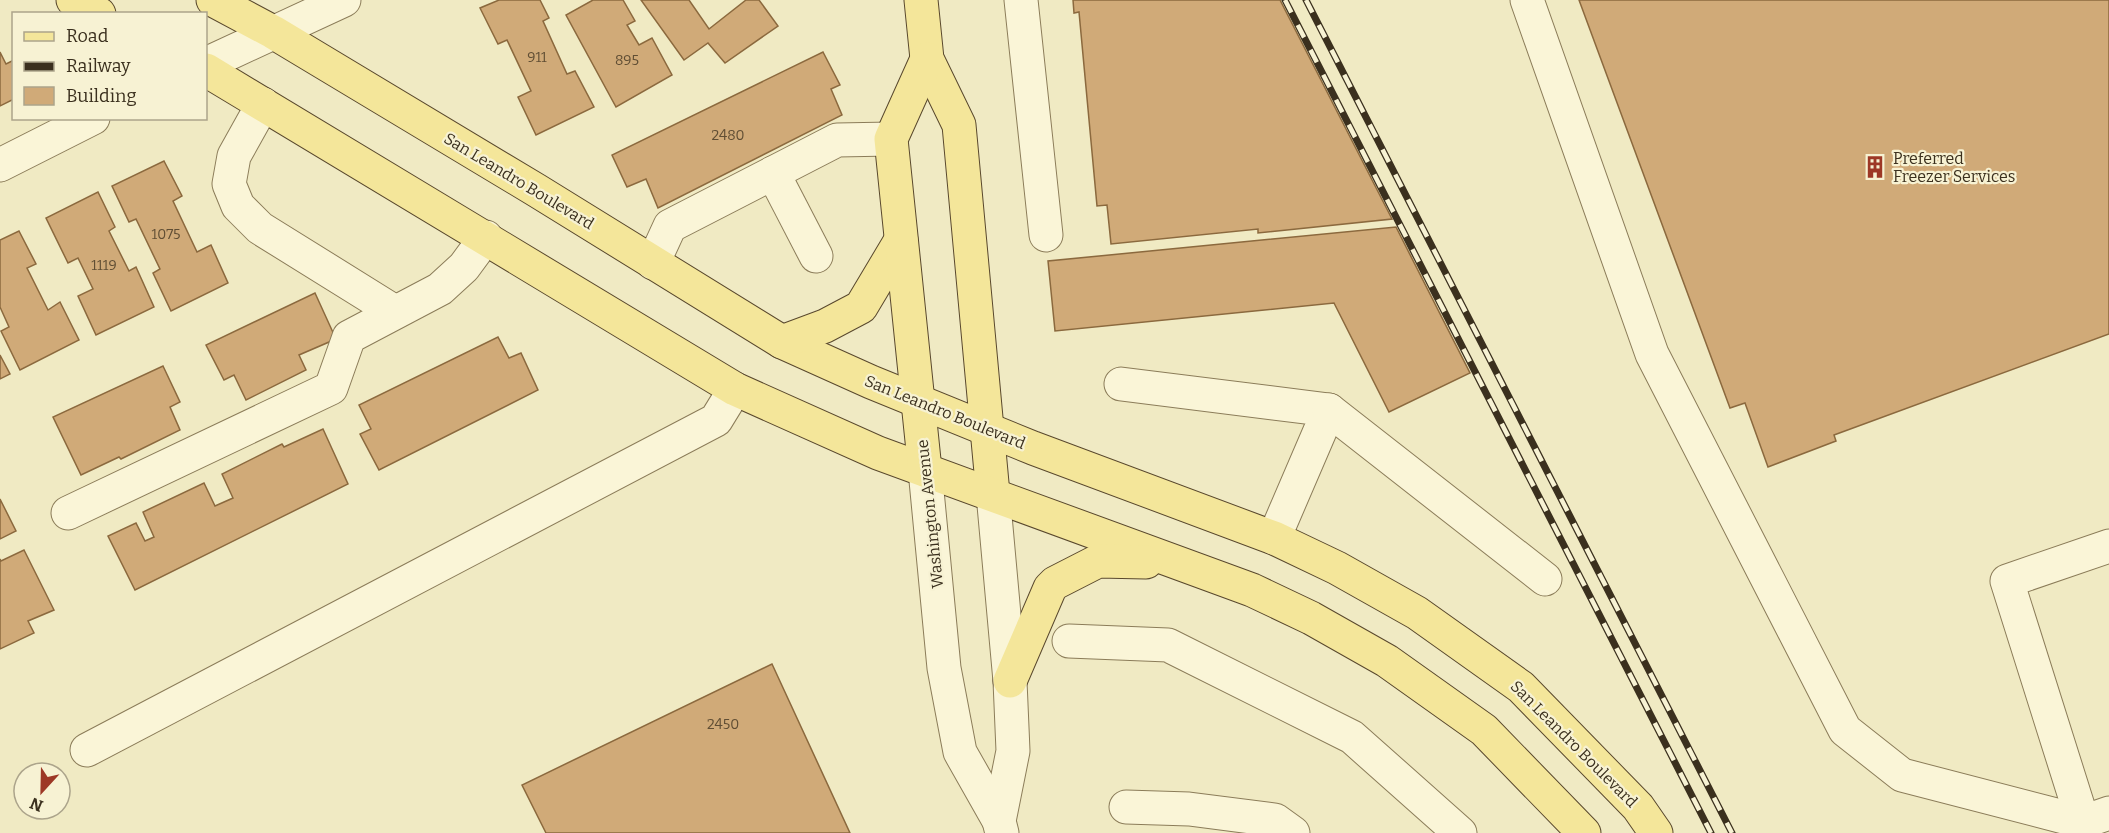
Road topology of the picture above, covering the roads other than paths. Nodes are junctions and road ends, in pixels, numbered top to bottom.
1 (73, 0) edge
2 (213, 0) edge
3 (344, 0) edge
4 (921, 0) edge
5 (1021, 0) edge
6 (1527, 0) edge
7 (95, 12) edge
8 (273, 32) junction
9 (927, 59) junction
10 (207, 64) edge
11 (207, 71) edge
12 (263, 104) junction
13 (89, 120) edge
14 (891, 139) junction
15 (0, 165) edge
16 (773, 172) junction
17 (1046, 235) dead end
18 (486, 237) junction
19 (901, 240) junction
20 (816, 256) dead end
21 (653, 263) junction
22 (395, 312) junction
23 (782, 342) junction
24 (1121, 384) dead end
25 (735, 389) junction
26 (919, 402) junction
27 (1329, 410) junction
28 (988, 428) junction
29 (925, 470) junction
30 (993, 494) junction
31 (68, 513) dead end
32 (1274, 538) junction
33 (2109, 546) edge
34 (1175, 562) junction
35 (1545, 579) dead end
36 (1069, 641) dead end
37 (1010, 681) junction
38 (87, 750) dead end
39 (1126, 807) dead end
40 (2092, 823) edge
41 (1001, 827) edge
42 (1293, 833) edge
43 (1460, 833) edge
44 (1584, 833) edge
45 (1656, 833) edge

1 - 7 main road
2 - 8 main road, San Leandro Boulevard
3 - 8 street
4 - 9 main road, Washington Avenue
5 - 17 street
6 - 40 street
8 - 10 street
8 - 21 main road, San Leandro Boulevard
9 - 14 main road, Washington Avenue
9 - 28 main road, Washington Avenue
11 - 12 main road
12 - 18 main road
12 - 22 street
13 - 15 street
14 - 16 street
14 - 19 main road, Washington Avenue
16 - 20 street
16 - 21 street
18 - 22 street
18 - 25 main road
19 - 23 main road
19 - 26 main road, Washington Avenue
21 - 23 main road, San Leandro Boulevard
22 - 31 street
23 - 26 main road, San Leandro Boulevard
24 - 27 street
25 - 29 main road
25 - 38 street
26 - 28 main road, San Leandro Boulevard
26 - 29 main road, Washington Avenue
27 - 32 street
27 - 35 street
28 - 30 main road, Washington Avenue
28 - 32 main road, San Leandro Boulevard
29 - 30 main road
29 - 41 street, Washington Avenue
30 - 34 main road
30 - 37 street, Washington Avenue
32 - 45 main road, San Leandro Boulevard
33 - 40 street
34 - 37 main road
34 - 44 main road
36 - 43 street
37 - 41 street, Washington Avenue
39 - 42 street

